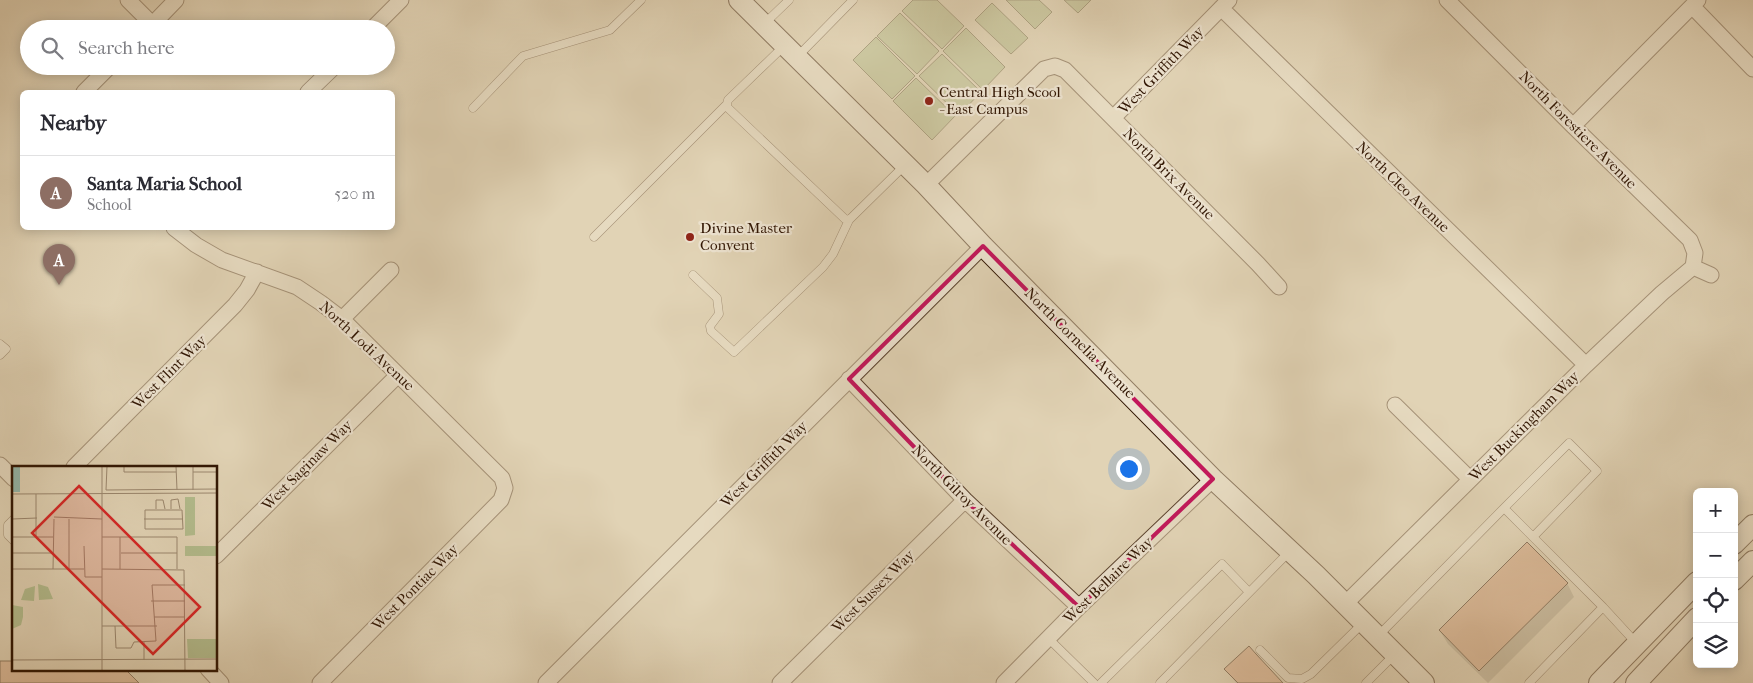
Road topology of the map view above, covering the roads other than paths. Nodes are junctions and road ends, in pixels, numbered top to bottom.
1 (128, 0) edge
2 (176, 0) edge
3 (401, 0) edge
4 (641, 0) edge
5 (739, 0) edge
6 (789, 0) edge
7 (852, 0) edge
8 (1453, 2) edge
9 (1695, 3) edge
10 (1225, 4) edge
11 (145, 20) edge
12 (156, 20) edge
13 (381, 20) edge
14 (764, 25) junction
15 (790, 51) junction
16 (1753, 69) edge
17 (101, 75) edge
18 (325, 75) edge
19 (86, 90) edge
20 (310, 90) edge
21 (727, 104) junction
22 (473, 108) dead end
23 (1113, 118) junction
24 (1573, 126) junction
25 (906, 164) junction
26 (926, 185) junction
27 (849, 220) junction
28 (176, 230) edge
29 (594, 237) dead end
30 (983, 246) junction
31 (1693, 267) junction
32 (391, 270) dead end
33 (257, 272) junction
34 (693, 275) dead end
35 (1711, 275) dead end
36 (1278, 288) dead end
37 (342, 320) junction
38 (0, 344) edge
39 (0, 355) edge
40 (1586, 365) junction
41 (398, 374) junction
42 (849, 379) junction
43 (1395, 405) dead end
44 (0, 465) edge
45 (75, 466) edge
46 (12, 477) edge
47 (1213, 479) junction
48 (1470, 479) junction
49 (506, 488) joint
50 (965, 500) junction
51 (1504, 508) junction
52 (12, 522) edge
53 (1753, 525) edge
54 (1533, 536) junction
55 (12, 539) edge
56 (1738, 540) edge
57 (1290, 551) junction
58 (218, 554) edge
59 (1753, 560) edge
60 (1736, 578) edge
61 (1693, 586) edge
62 (1249, 592) junction
63 (1345, 604) junction
64 (1079, 607) junction
65 (1604, 607) junction
66 (1693, 622) edge
67 (1370, 630) junction
68 (1048, 638) junction
69 (1636, 644) junction
70 (1260, 650) dead end
71 (1395, 653) junction
72 (320, 683) edge
73 (546, 683) edge
74 (780, 683) edge
75 (1004, 683) edge
76 (1094, 683) edge
77 (1101, 683) edge
78 (1160, 683) edge
79 (1366, 683) edge
80 (1424, 683) edge
81 (1529, 683) edge
82 (1599, 683) edge
83 (1636, 683) edge

1 - 11 street
2 - 12 street
3 - 13 street
4 - 22 lane
5 - 14 street, North Cornelia Avenue
6 - 14 lane
7 - 15 lane
8 - 24 street, North Forestiere Avenue
9 - 16 street
9 - 24 street
10 - 23 street, West Griffith Way
10 - 40 street, North Cleo Avenue
14 - 15 street, North Cornelia Avenue
15 - 21 lane
15 - 25 street, North Cornelia Avenue
17 - 19 street
18 - 20 street
21 - 27 lane
21 - 29 lane
23 - 26 street, North Brix Avenue
23 - 36 street, North Brix Avenue
24 - 31 street, North Forestiere Avenue
25 - 26 street, North Cornelia Avenue
25 - 27 lane
26 - 30 street, North Cornelia Avenue
27 - 34 lane
28 - 33 street, North Lodi Avenue
30 - 42 street, West Griffith Way
30 - 47 street, North Cornelia Avenue
31 - 35 street
31 - 40 street, West Buckingham Way
32 - 37 street
33 - 37 street, North Lodi Avenue
33 - 45 street, West Flint Way
37 - 41 street, North Lodi Avenue
38 - 39 lane
40 - 48 street, West Buckingham Way
41 - 49 street, North Lodi Avenue
41 - 58 street, West Saginaw Way
42 - 50 street, North Gilroy Avenue
42 - 73 street, West Griffith Way
43 - 48 street
44 - 46 street
47 - 57 street, North Cornelia Avenue
47 - 64 street, West Bellaire Way
48 - 63 street, West Buckingham Way
49 - 72 street, West Pontiac Way
50 - 64 street, North Gilroy Avenue
50 - 74 street, West Sussex Way
51 - 54 lane
51 - 54 lane
51 - 67 lane
52 - 55 lane
53 - 56 street
54 - 65 lane
57 - 62 lane
57 - 63 street, North Cornelia Avenue
59 - 60 street
61 - 69 street
62 - 77 lane
62 - 78 lane
63 - 67 street, North Cornelia Avenue
64 - 68 street, West Bellaire Way
65 - 69 lane
65 - 81 lane
66 - 83 street
67 - 70 lane
67 - 71 street, North Cornelia Avenue
68 - 75 street, West Bellaire Way
68 - 76 lane
69 - 82 street
71 - 79 lane
71 - 80 street, North Cornelia Avenue

